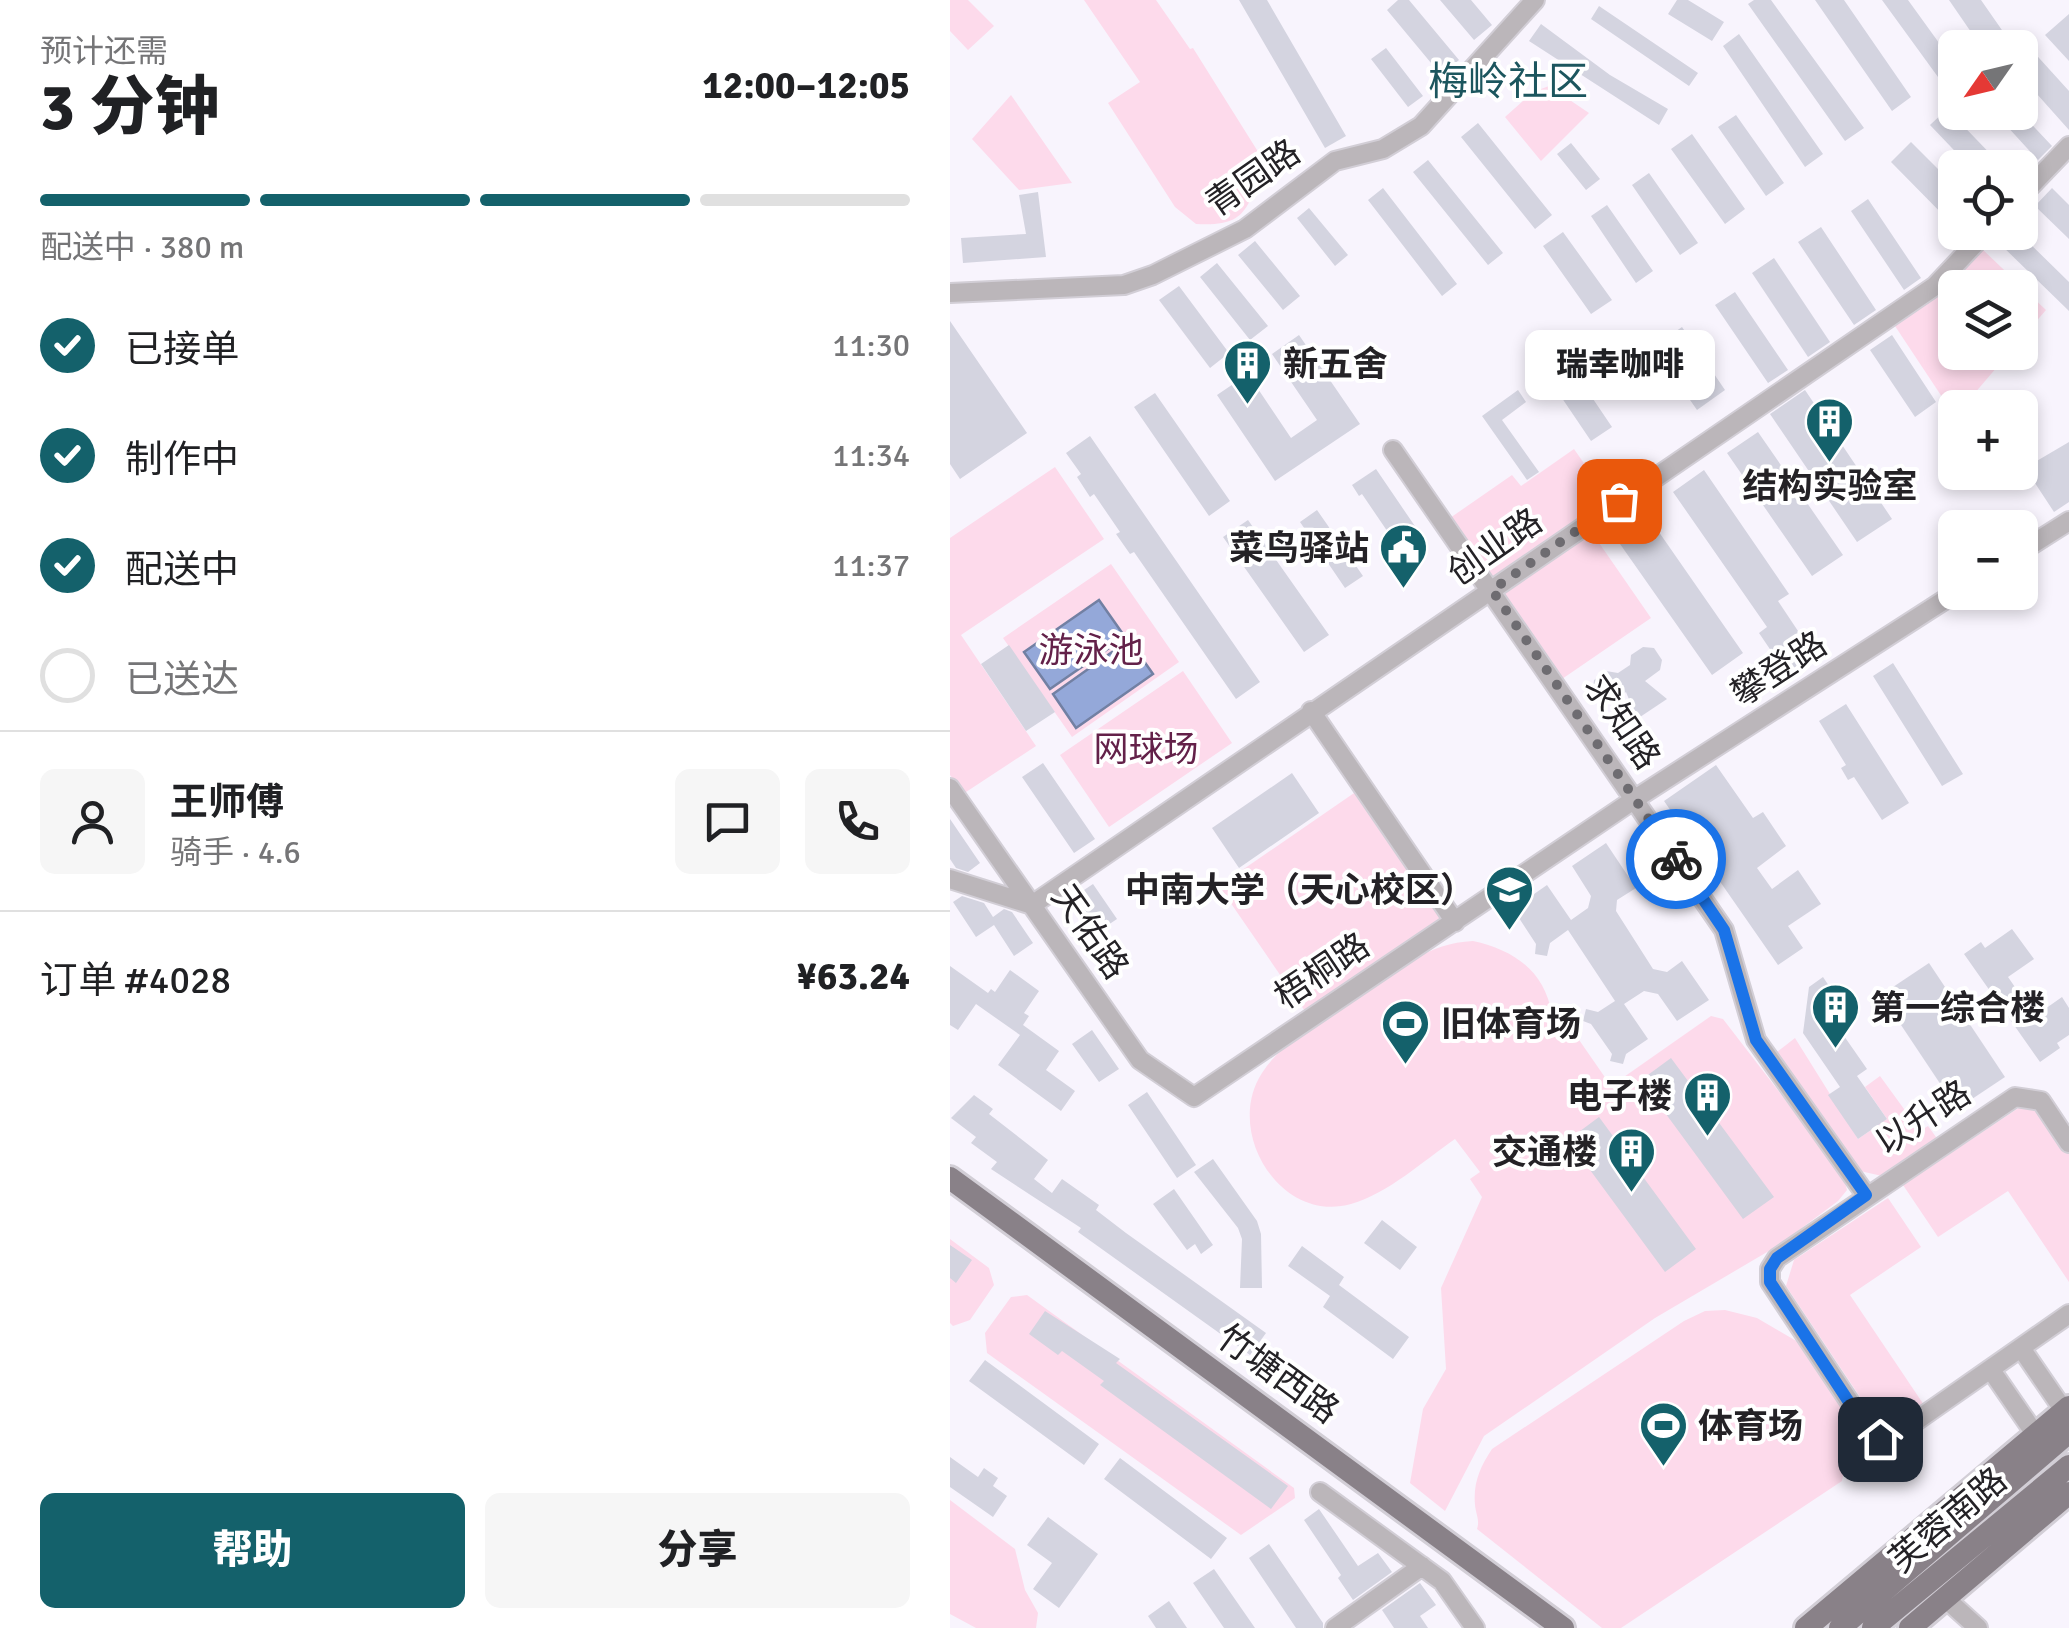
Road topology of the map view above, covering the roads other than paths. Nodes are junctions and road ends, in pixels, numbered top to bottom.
1 (1535, 0) edge
2 (2069, 146) edge
3 (2038, 178) edge
4 (1969, 250) edge
5 (950, 292) edge
6 (1392, 450) dead end
7 (2069, 520) edge
8 (2038, 540) edge
9 (1492, 590) junction
10 (1938, 604) edge
11 (1311, 711) junction
12 (950, 788) edge
13 (1636, 799) junction
14 (950, 879) edge
15 (1032, 905) junction
16 (1454, 922) junction
17 (1194, 1097) joint
18 (2069, 1144) edge
19 (950, 1178) edge
20 (950, 1192) edge
21 (1866, 1195) junction
22 (2069, 1314) edge
23 (2021, 1348) junction
24 (1991, 1370) junction
25 (2068, 1409) edge
26 (2069, 1432) edge
27 (2041, 1442) junction
28 (2069, 1466) edge
29 (1320, 1492) dead end
30 (2069, 1493) edge
31 (1994, 1512) junction
32 (1422, 1566) junction
33 (1945, 1598) junction
34 (1336, 1628) edge
35 (1475, 1628) edge
36 (1539, 1628) edge
37 (1563, 1628) edge
38 (1806, 1628) edge
39 (1840, 1628) edge
40 (1872, 1628) edge
41 (1910, 1628) edge
42 (1978, 1628) edge

1 - 5 street, 青园路
2 - 3 street
4 - 9 street, 创业路
6 - 9 street, 求知路
7 - 8 street
9 - 11 street, 创业路
9 - 13 street, 求知路
10 - 13 street, 攀登路
11 - 15 street, 创业路
11 - 16 street
12 - 15 street, 天佑路
13 - 16 street, 梧桐路
13 - 21 street, 求知路
14 - 15 street
15 - 17 street, 天佑路
16 - 17 street, 梧桐路
18 - 21 street, 以升路
19 - 37 main road, 竹塘西路
20 - 36 main road, 竹塘西路
21 - 24 street, 以升路
22 - 23 street, 以升路
23 - 24 street, 以升路
23 - 25 street
24 - 27 street
25 - 27 main road
26 - 27 main road, 芙蓉南路
27 - 31 main road, 芙蓉南路
27 - 38 main road
28 - 31 main road, 芙蓉南路
29 - 32 street
30 - 33 main road
31 - 39 main road, 芙蓉南路
31 - 40 main road, 芙蓉南路
32 - 34 street
32 - 35 street
33 - 41 main road
33 - 42 street

